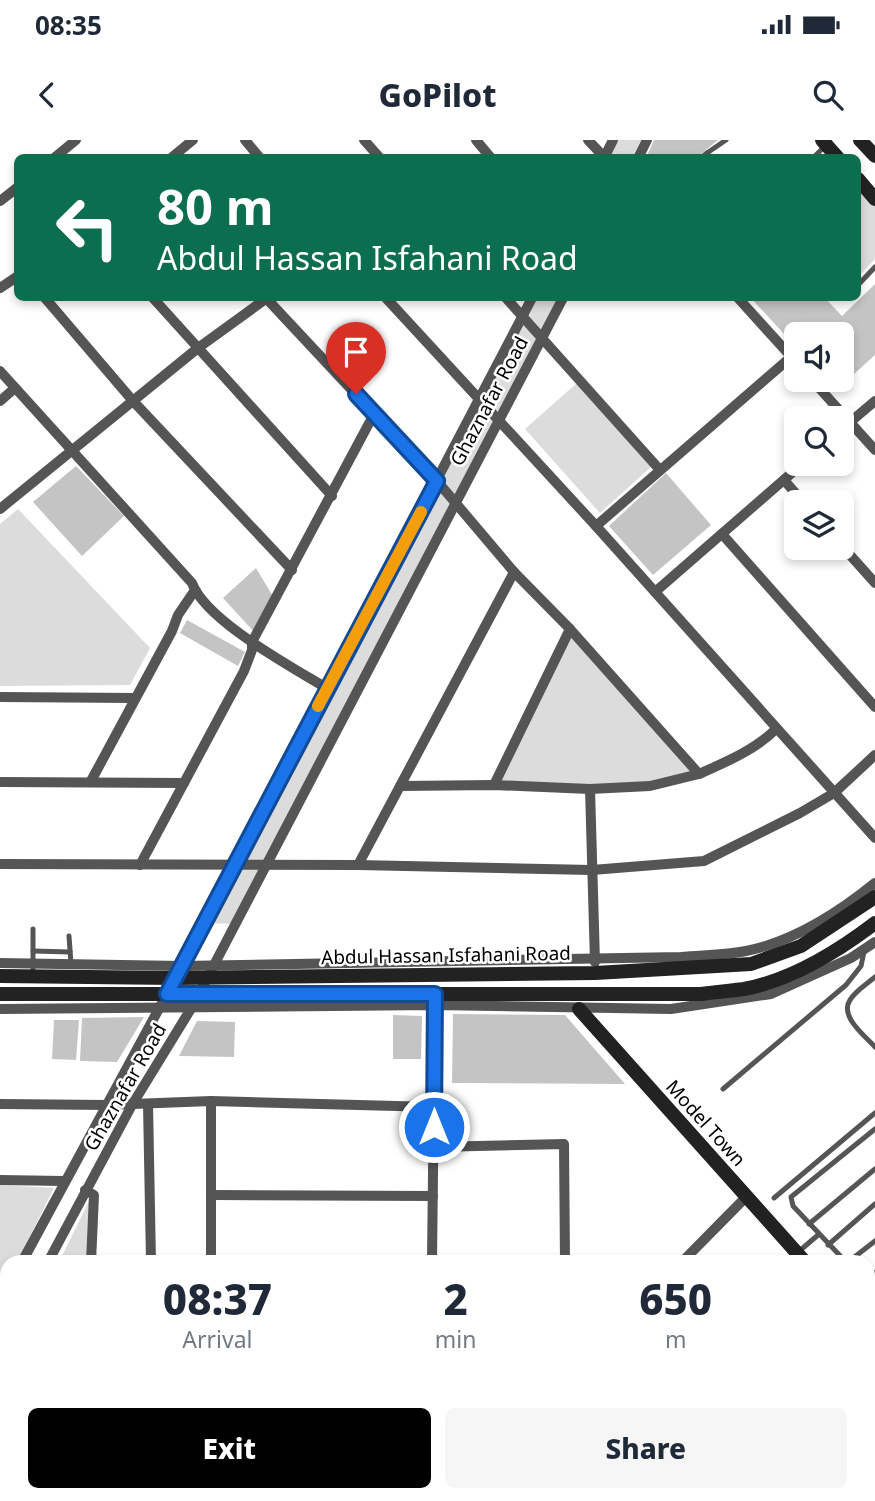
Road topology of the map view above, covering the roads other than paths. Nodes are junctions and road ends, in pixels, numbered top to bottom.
1 (76, 140) edge
2 (193, 140) edge
3 (244, 140) edge
4 (364, 140) edge
5 (476, 140) edge
6 (588, 140) edge
7 (726, 140) edge
8 (860, 140) edge
9 (59, 154) edge
10 (176, 154) edge
11 (256, 154) edge
12 (376, 154) edge
13 (488, 154) edge
14 (601, 154) edge
15 (708, 154) edge
16 (875, 156) edge
17 (861, 183) edge
18 (14, 190) edge
19 (875, 199) edge
20 (0, 201) edge
21 (875, 267) edge
22 (861, 282) edge
23 (48, 301) edge
24 (156, 301) edge
25 (263, 301) edge
26 (270, 301) edge
27 (389, 301) edge
28 (509, 301) edge
29 (530, 301) edge
30 (561, 301) edge
31 (741, 301) edge
32 (523, 316) junction
33 (542, 336) junction
34 (198, 348) junction
35 (784, 349) edge
36 (784, 368) edge
37 (0, 371) edge
38 (15, 388) junction
39 (823, 392) edge
40 (0, 401) edge
41 (133, 401) junction
42 (479, 401) junction
43 (875, 401) edge
44 (836, 406) edge
45 (374, 414) junction
46 (854, 419) edge
47 (498, 421) junction
48 (854, 426) edge
49 (72, 449) junction
50 (875, 450) edge
51 (660, 470) junction
52 (788, 476) edge
53 (784, 480) junction
54 (437, 481) junction
55 (793, 490) edge
56 (332, 496) junction
57 (455, 504) junction
58 (0, 509) edge
59 (596, 526) junction
60 (722, 534) junction
61 (854, 559) edge
62 (292, 570) junction
63 (514, 572) junction
64 (875, 583) edge
65 (195, 590) junction
66 (655, 592) junction
67 (570, 629) junction
68 (252, 642) junction
69 (328, 689) junction
70 (0, 697) edge
71 (135, 698) junction
72 (875, 707) edge
73 (776, 729) junction
74 (875, 755) edge
75 (699, 774) junction
76 (91, 781) junction
77 (0, 782) edge
78 (184, 783) junction
79 (494, 785) junction
80 (400, 786) junction
81 (590, 789) junction
82 (834, 793) junction
83 (875, 838) edge
84 (0, 864) edge
85 (358, 864) junction
86 (140, 865) junction
87 (235, 865) junction
88 (267, 866) junction
89 (593, 870) junction
90 (875, 884) edge
91 (875, 897) edge
92 (875, 923) edge
93 (33, 929) dead end
94 (69, 936) dead end
95 (875, 942) edge
96 (864, 949) junction
97 (33, 951) junction
98 (69, 952) junction
99 (0, 963) edge
100 (595, 966) junction
101 (861, 966) junction
102 (33, 970) junction
103 (71, 970) junction
104 (210, 971) junction
105 (179, 972) junction
106 (0, 976) edge
107 (875, 977) edge
108 (0, 994) edge
109 (167, 994) junction
110 (195, 1000) junction
111 (435, 1000) junction
112 (160, 1008) junction
113 (0, 1009) edge
114 (579, 1009) junction
115 (875, 1047) edge
116 (723, 1089) dead end
117 (211, 1101) junction
118 (0, 1104) edge
119 (148, 1104) junction
120 (107, 1105) junction
121 (132, 1105) junction
122 (435, 1107) junction
123 (875, 1113) edge
124 (875, 1129) edge
125 (434, 1147) junction
126 (875, 1169) edge
127 (0, 1180) edge
128 (64, 1181) junction
129 (85, 1190) junction
130 (212, 1195) junction
131 (433, 1196) junction
132 (746, 1197) junction
133 (774, 1198) dead end
134 (875, 1204) edge
135 (809, 1224) junction
136 (818, 1235) junction
137 (875, 1241) edge
138 (828, 1245) junction
139 (27, 1255) edge
140 (52, 1255) edge
141 (91, 1255) edge
142 (151, 1255) edge
143 (211, 1255) edge
144 (432, 1255) edge
145 (565, 1255) edge
146 (689, 1255) edge
147 (799, 1255) edge
148 (803, 1255) edge
149 (839, 1255) edge
150 (856, 1255) edge

1 - 9 street
2 - 10 street
3 - 11 street
4 - 12 street
5 - 13 street
6 - 14 street
7 - 15 lane
8 - 16 main road
17 - 19 main road
18 - 20 street
21 - 22 lane
23 - 41 street
24 - 34 street
25 - 34 street
26 - 45 street
27 - 42 street
28 - 32 street
29 - 32 street, Ghaznafar Road
30 - 33 street, Ghaznafar Road
31 - 35 street
32 - 33 street
32 - 42 street, Ghaznafar Road
33 - 47 street, Ghaznafar Road
33 - 51 street
34 - 41 street
34 - 56 street
36 - 51 street
37 - 38 street
38 - 40 street
38 - 49 street
39 - 44 street
41 - 49 street
41 - 62 street
42 - 47 street
42 - 54 street, Ghaznafar Road
43 - 46 street
45 - 54 street
45 - 56 street
47 - 57 street, Ghaznafar Road
47 - 59 street
48 - 50 street
49 - 58 street
49 - 65 street
51 - 59 street
52 - 53 street
53 - 55 street
53 - 60 street
54 - 57 street
54 - 69 street, Ghaznafar Road
56 - 62 street
57 - 63 street
57 - 88 street, Ghaznafar Road
59 - 66 street
60 - 66 street
60 - 72 street
61 - 64 street
62 - 68 street
63 - 67 street
63 - 80 street
65 - 68 street
65 - 71 street
66 - 73 street
67 - 75 street
67 - 79 street
68 - 69 street
68 - 78 street
69 - 87 street, Ghaznafar Road
70 - 71 street
71 - 76 street
73 - 75 street
73 - 82 street
74 - 82 street
75 - 81 street
76 - 77 street
76 - 78 street
78 - 86 street
79 - 80 street
79 - 81 street
80 - 85 street
81 - 89 street
82 - 83 street
82 - 89 street
84 - 86 street
85 - 88 street
85 - 89 street
86 - 87 street
87 - 88 street
87 - 105 street, Ghaznafar Road
88 - 104 street, Ghaznafar Road
89 - 100 street
90 - 100 street
91 - 100 main road, Abdul Hassan Isfahani Road
92 - 111 main road, Abdul Hassan Isfahani Road
93 - 97 lane
94 - 98 lane
95 - 96 street
96 - 101 lane
96 - 114 street
97 - 98 lane
97 - 102 lane
98 - 103 lane
99 - 102 street
100 - 104 main road, Abdul Hassan Isfahani Road
101 - 107 lane
101 - 116 lane
102 - 103 main road, Abdul Hassan Isfahani Road
102 - 106 main road, Abdul Hassan Isfahani Road
103 - 105 main road, Abdul Hassan Isfahani Road
104 - 105 main road, Abdul Hassan Isfahani Road
104 - 110 street, Ghaznafar Road
105 - 109 street, Ghaznafar Road
107 - 115 lane
108 - 109 main road, Abdul Hassan Isfahani Road
109 - 110 main road, Abdul Hassan Isfahani Road
109 - 112 street, Ghaznafar Road
110 - 111 main road, Abdul Hassan Isfahani Road
110 - 112 street
110 - 121 street, Ghaznafar Road
111 - 114 street
111 - 122 street
112 - 113 street
112 - 120 street, Ghaznafar Road
114 - 132 main road, Model Town
117 - 119 street
117 - 122 street
117 - 130 street
118 - 120 street
119 - 121 street
119 - 142 street
120 - 121 street
120 - 128 street, Ghaznafar Road
121 - 129 street, Ghaznafar Road
122 - 125 street
123 - 133 lane
124 - 135 lane
125 - 131 street
125 - 145 street
126 - 135 lane
127 - 128 street
128 - 139 street, Ghaznafar Road
129 - 140 street, Ghaznafar Road
129 - 141 street
130 - 131 street
130 - 143 street
131 - 144 street
132 - 146 street
132 - 147 main road, Model Town
134 - 138 lane
135 - 136 lane
136 - 138 lane
136 - 148 lane
137 - 150 lane
138 - 149 lane

